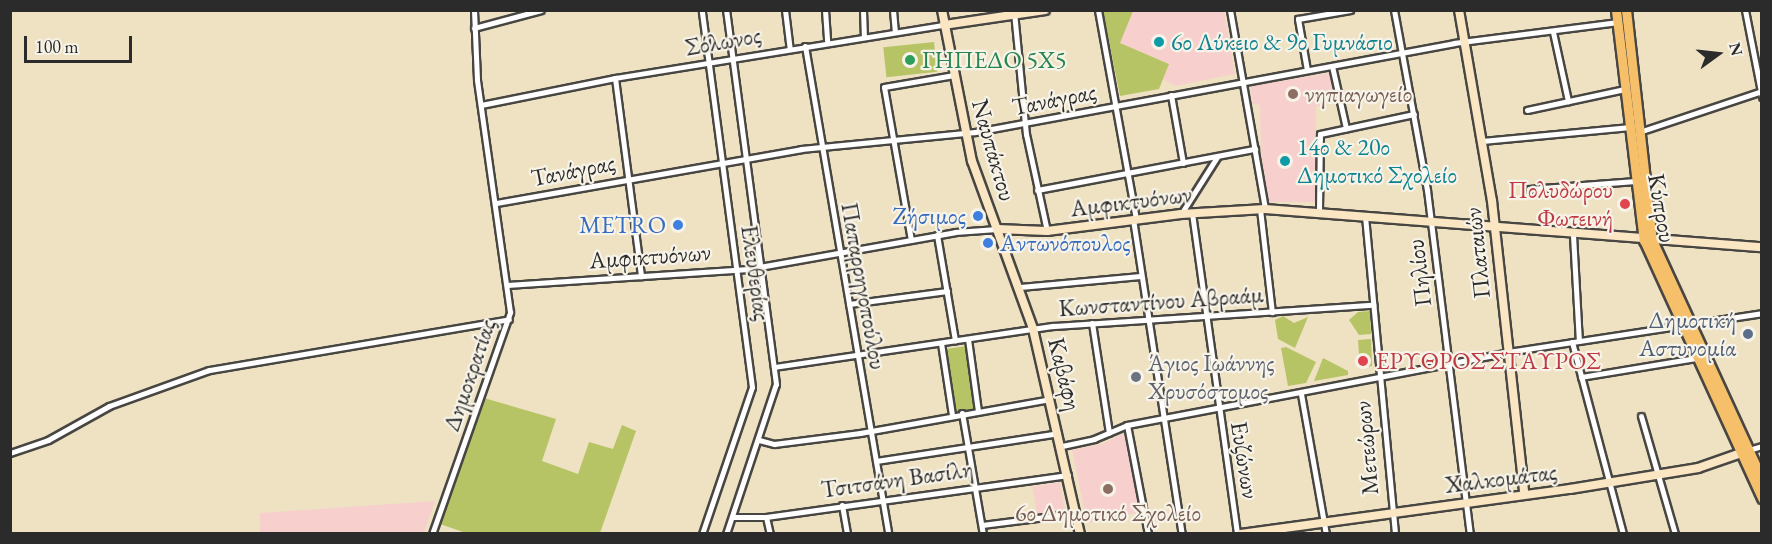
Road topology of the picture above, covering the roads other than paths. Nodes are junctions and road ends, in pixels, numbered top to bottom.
1 (474, 10) edge
2 (541, 10) edge
3 (702, 10) edge
4 (726, 10) edge
5 (785, 10) edge
6 (825, 10) edge
7 (862, 10) edge
8 (893, 10) edge
9 (942, 10) edge
10 (1045, 10) edge
11 (1098, 10) edge
12 (1230, 10) edge
13 (1350, 10) edge
14 (1394, 10) edge
15 (1459, 10) edge
16 (1616, 10) edge
17 (1626, 10) edge
18 (1745, 10) edge
19 (1014, 12) edge
20 (1618, 22) junction
21 (944, 25) junction
22 (474, 28) junction
23 (895, 32) junction
24 (1553, 32) junction
25 (864, 36) junction
26 (827, 42) junction
27 (1465, 42) junction
28 (805, 46) junction
29 (790, 49) junction
30 (1402, 53) junction
31 (733, 61) junction
32 (709, 65) junction
33 (1332, 66) junction
34 (1307, 70) junction
35 (954, 75) junction
36 (615, 78) junction
37 (1242, 80) junction
38 (1625, 88) junction
39 (1761, 93) edge
40 (1171, 94) junction
41 (1568, 101) junction
42 (481, 105) junction
43 (1116, 106) junction
44 (1527, 110) dead end
45 (1414, 114) junction
46 (1026, 123) junction
47 (1630, 127) junction
48 (1346, 128) junction
49 (966, 132) junction
50 (1639, 132) junction
51 (893, 139) junction
52 (1482, 141) junction
53 (822, 146) junction
54 (1255, 149) junction
55 (1217, 157) junction
56 (746, 160) junction
57 (1184, 163) junction
58 (723, 164) junction
59 (1128, 172) junction
60 (629, 177) junction
61 (1636, 181) junction
62 (1528, 189) dead end
63 (1037, 190) junction
64 (496, 203) junction
65 (1263, 209) junction
66 (1319, 211) junction
67 (1192, 213) junction
68 (1181, 214) junction
69 (1365, 216) junction
70 (1134, 219) junction
71 (1431, 222) junction
72 (1494, 228) junction
73 (997, 229) junction
74 (1047, 231) junction
75 (937, 235) junction
76 (1573, 235) junction
77 (911, 240) junction
78 (1648, 240) junction
79 (1761, 247) edge
80 (840, 252) junction
81 (761, 267) junction
82 (737, 270) junction
83 (641, 276) junction
84 (1140, 276) junction
85 (507, 285) junction
86 (1020, 287) junction
87 (947, 291) junction
88 (849, 304) junction
89 (1373, 305) junction
90 (1272, 312) junction
91 (1761, 313) edge
92 (1206, 318) junction
93 (509, 319) junction
94 (1146, 321) junction
95 (1092, 323) junction
96 (1684, 325) junction
97 (1034, 329) junction
98 (968, 339) junction
99 (955, 340) junction
100 (1579, 341) junction
101 (1572, 342) junction
102 (941, 343) junction
103 (1507, 352) junction
104 (858, 355) junction
105 (1696, 358) junction
106 (1447, 366) junction
107 (774, 367) junction
108 (1581, 377) junction
109 (1378, 379) junction
110 (1301, 394) junction
111 (1052, 398) junction
112 (1219, 409) junction
113 (978, 411) junction
114 (962, 413) junction
115 (952, 415) junction
116 (1641, 416) dead end
117 (1162, 419) junction
118 (1127, 425) junction
119 (871, 429) junction
120 (1059, 432) junction
121 (1109, 433) junction
122 (759, 440) junction
123 (1062, 446) junction
124 (968, 447) junction
125 (1761, 447) edge
126 (1744, 452) junction
127 (10, 453) edge
128 (876, 461) junction
129 (1657, 474) junction
130 (1068, 475) junction
131 (1761, 479) edge
132 (1608, 483) junction
133 (975, 486) junction
134 (1524, 493) junction
135 (1761, 498) edge
136 (882, 499) junction
137 (1463, 501) junction
138 (842, 505) junction
139 (1390, 512) junction
140 (1076, 513) junction
141 (732, 517) junction
142 (766, 517) junction
143 (1322, 521) junction
144 (982, 525) junction
145 (432, 534) edge
146 (702, 534) edge
147 (726, 534) edge
148 (770, 534) edge
149 (847, 534) edge
150 (888, 534) edge
151 (983, 534) edge
152 (1080, 534) edge
153 (1148, 534) edge
154 (1182, 534) edge
155 (1239, 534) edge
156 (1326, 534) edge
157 (1395, 534) edge
158 (1470, 534) edge
159 (1623, 534) edge
160 (1675, 534) edge

1 - 22 street, Δημοκρατίας
2 - 22 street
3 - 32 street, Ελευθερίας
4 - 31 street, Ελευθερίας
5 - 29 street
6 - 26 street
7 - 25 street
8 - 23 street
9 - 21 street, Ναυπάκτου
10 - 19 street, Σόλωνος
11 - 43 street
12 - 37 street
13 - 34 street
14 - 30 street, Πηλίου
15 - 27 street, Πλαταιών
16 - 20 main road, Κύπρου
17 - 50 main road, Κύπρου
18 - 39 street
19 - 21 street, Σόλωνος
19 - 46 street
20 - 24 street, Τανάγρας
20 - 38 main road, Κύπρου
21 - 23 street, Σόλωνος
21 - 35 street, Ναυπάκτου
22 - 42 street, Δημοκρατίας
23 - 25 street, Σόλωνος
24 - 27 street, Τανάγρας
24 - 41 street
25 - 26 street, Σόλωνος
26 - 28 street, Σόλωνος
27 - 30 street, Τανάγρας
27 - 52 street, Πλαταιών
28 - 29 street, Σόλωνος
28 - 53 street, Παπαρρηγοπούλου
29 - 31 street, Σόλωνος
30 - 33 street, Τανάγρας
30 - 45 street, Πηλίου
31 - 32 street, Σόλωνος
31 - 56 street, Ελευθερίας
32 - 36 street, Σόλωνος
32 - 58 street, Ελευθερίας
33 - 34 street, Τανάγρας
33 - 48 street
34 - 37 street, Τανάγρας
35 - 49 street, Ναυπάκτου
35 - 51 street
36 - 42 street, Σόλωνος
36 - 60 street
37 - 40 street, Τανάγρας
37 - 54 street
38 - 41 street
38 - 47 main road, Κύπρου
39 - 50 street
40 - 43 street, Τανάγρας
40 - 57 street
41 - 44 street
42 - 64 street, Δημοκρατίας
43 - 46 street, Τανάγρας
43 - 59 street
45 - 48 street
45 - 71 street, Πηλίου
46 - 49 street, Τανάγρας
46 - 63 street
47 - 52 street
47 - 61 main road, Κύπρου
48 - 66 street
49 - 51 street, Τανάγρας
49 - 73 street, Ναυπάκτου
50 - 78 main road, Κύπρου
51 - 53 street, Τανάγρας
51 - 77 street
52 - 72 street, Πλαταιών
53 - 56 street, Τανάγρας
53 - 80 street, Παπαρρηγοπούλου
54 - 55 street
54 - 65 street
55 - 57 street
55 - 68 street
56 - 58 street, Τανάγρας
56 - 81 street, Ελευθερίας
57 - 59 street
58 - 60 street, Τανάγρας
58 - 82 street, Ελευθερίας
59 - 63 street
59 - 70 street
60 - 64 street, Τανάγρας
60 - 83 street
61 - 62 street
61 - 78 main road, Κύπρου
63 - 74 street
64 - 85 street, Δημοκρατίας
65 - 66 street, Αμφικτυόνων
65 - 67 street, Αμφικτυόνων
65 - 90 street
66 - 69 street, Αμφικτυόνων
67 - 68 street, Αμφικτυόνων
67 - 92 street, Ευζώνων
68 - 70 street, Αμφικτυόνων
69 - 71 street, Αμφικτυόνων
69 - 89 street, Μετεώρων
70 - 74 street, Αμφικτυόνων
70 - 84 street
71 - 72 street, Αμφικτυόνων
71 - 106 street, Πηλίου
72 - 76 street, Αμφικτυόνων
72 - 103 street, Πλαταιών
73 - 74 street, Αμφικτυόνων
73 - 75 street, Αμφικτυόνων
73 - 86 street, Καβάφη
75 - 77 street, Αμφικτυόνων
75 - 87 street
76 - 78 street, Αμφικτυόνων
76 - 100 street
77 - 80 street, Αμφικτυόνων
78 - 79 street, Αμφικτυόνων
78 - 96 main road, Κύπρου
80 - 81 street, Αμφικτυόνων
80 - 88 street, Παπαρρηγοπούλου
81 - 82 street, Αμφικτυόνων
81 - 107 street, Ελευθερίας
82 - 83 street, Αμφικτυόνων
82 - 146 street, Ελευθερίας
83 - 85 street, Αμφικτυόνων
84 - 86 street
84 - 94 street
85 - 93 street, Δημοκρατίας
86 - 97 street, Καβάφη
87 - 88 street
87 - 99 street
88 - 104 street, Παπαρρηγοπούλου
89 - 90 street, Κωνσταντίνου Αβραάμ
89 - 109 street, Μετεώρων
90 - 92 street, Κωνσταντίνου Αβραάμ
91 - 96 street
92 - 94 street, Κωνσταντίνου Αβραάμ
92 - 112 street, Ευζώνων
93 - 127 street
93 - 145 street, Δημοκρατίας
94 - 95 street, Κωνσταντίνου Αβραάμ
94 - 117 street
95 - 97 street, Κωνσταντίνου Αβραάμ
95 - 121 street
96 - 100 street
96 - 105 main road, Κύπρου
96 - 126 main road, Κύπρου
97 - 98 street, Κωνσταντίνου Αβραάμ
97 - 111 street, Καβάφη
98 - 99 street, Κωνσταντίνου Αβραάμ
98 - 113 street
99 - 102 street, Κωνσταντίνου Αβραάμ
100 - 101 street
101 - 103 street
101 - 108 street
102 - 104 street, Κωνσταντίνου Αβραάμ
102 - 115 street
103 - 106 street
103 - 134 street, Πλαταιών
104 - 107 street, Κωνσταντίνου Αβραάμ
104 - 119 street, Παπαρρηγοπούλου
105 - 108 street
105 - 126 main road, Κύπρου
106 - 109 street
106 - 137 street, Πηλίου
107 - 122 street, Ελευθερίας
108 - 132 street
109 - 110 street
109 - 139 street, Μετεώρων
110 - 112 street
110 - 143 street
111 - 113 street
111 - 120 street, Καβάφη
112 - 117 street
112 - 155 street, Ευζώνων
113 - 114 street
114 - 115 street
114 - 124 street
115 - 119 street
116 - 129 street
117 - 118 street
117 - 154 street
118 - 121 street
118 - 153 street
119 - 122 street
119 - 128 street, Παπαρρηγοπούλου
120 - 123 street, Καβάφη
120 - 124 street
121 - 123 street
122 - 141 street, Ελευθερίας
123 - 130 street, Καβάφη
124 - 128 street
124 - 133 street
125 - 126 street, Χαλκομάτας
126 - 129 street, Χαλκομάτας
126 - 131 main road, Κύπρου
126 - 135 main road, Κύπρου
128 - 136 street, Παπαρρηγοπούλου
129 - 132 street, Χαλκομάτας
129 - 160 street
130 - 133 street, Τσιτσάνη Βασίλη
130 - 140 street, Καβάφη
132 - 134 street, Χαλκομάτας
132 - 159 street
133 - 136 street, Τσιτσάνη Βασίλη
133 - 144 street
134 - 137 street, Χαλκομάτας
136 - 138 street, Τσιτσάνη Βασίλη
136 - 150 street, Παπαρρηγοπούλου
137 - 139 street, Χαλκομάτας
137 - 158 street, Πηλίου
138 - 142 street, Τσιτσάνη Βασίλη
138 - 149 street
139 - 143 street, Χαλκομάτας
139 - 157 street, Μετεώρων
140 - 144 street
140 - 152 street, Καβάφη
141 - 142 street, Τσιτσάνη Βασίλη
141 - 147 street, Ελευθερίας
142 - 148 street
143 - 155 street, Χαλκομάτας
143 - 156 street
144 - 151 street

